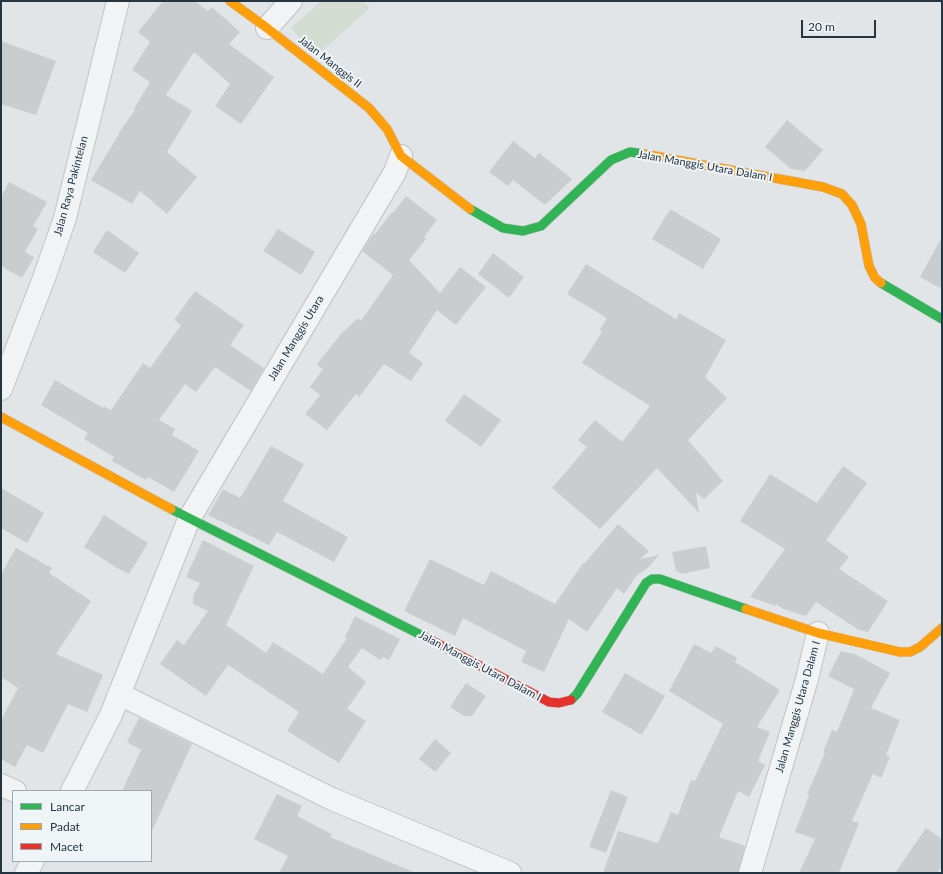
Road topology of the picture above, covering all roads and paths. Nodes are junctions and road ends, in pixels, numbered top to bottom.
1 (118, 1) edge
2 (230, 1) edge
3 (291, 1) edge
4 (267, 28) junction
5 (401, 156) junction
6 (942, 319) edge
7 (1, 389) edge
8 (1, 417) edge
9 (189, 519) junction
10 (942, 628) edge
11 (818, 633) junction
12 (119, 694) junction
13 (1, 785) edge
14 (14, 790) edge
15 (73, 790) edge
16 (32, 862) edge
17 (26, 873) edge
18 (510, 873) edge
19 (750, 873) edge

1 - 7 street, Jalan Raya Pakintelan
2 - 4 street, Jalan Manggis II
3 - 4 street
4 - 5 street, Jalan Manggis II
5 - 6 street, Jalan Manggis Utara Dalam I
5 - 9 street, Jalan Manggis Utara
8 - 9 street
9 - 11 street, Jalan Manggis Utara Dalam I
9 - 12 street, Jalan Manggis Utara
10 - 11 street, Jalan Manggis Utara Dalam I
11 - 19 street, Jalan Manggis Utara Dalam I
12 - 15 street, Jalan Manggis Utara
12 - 18 street
13 - 14 street
16 - 17 street

